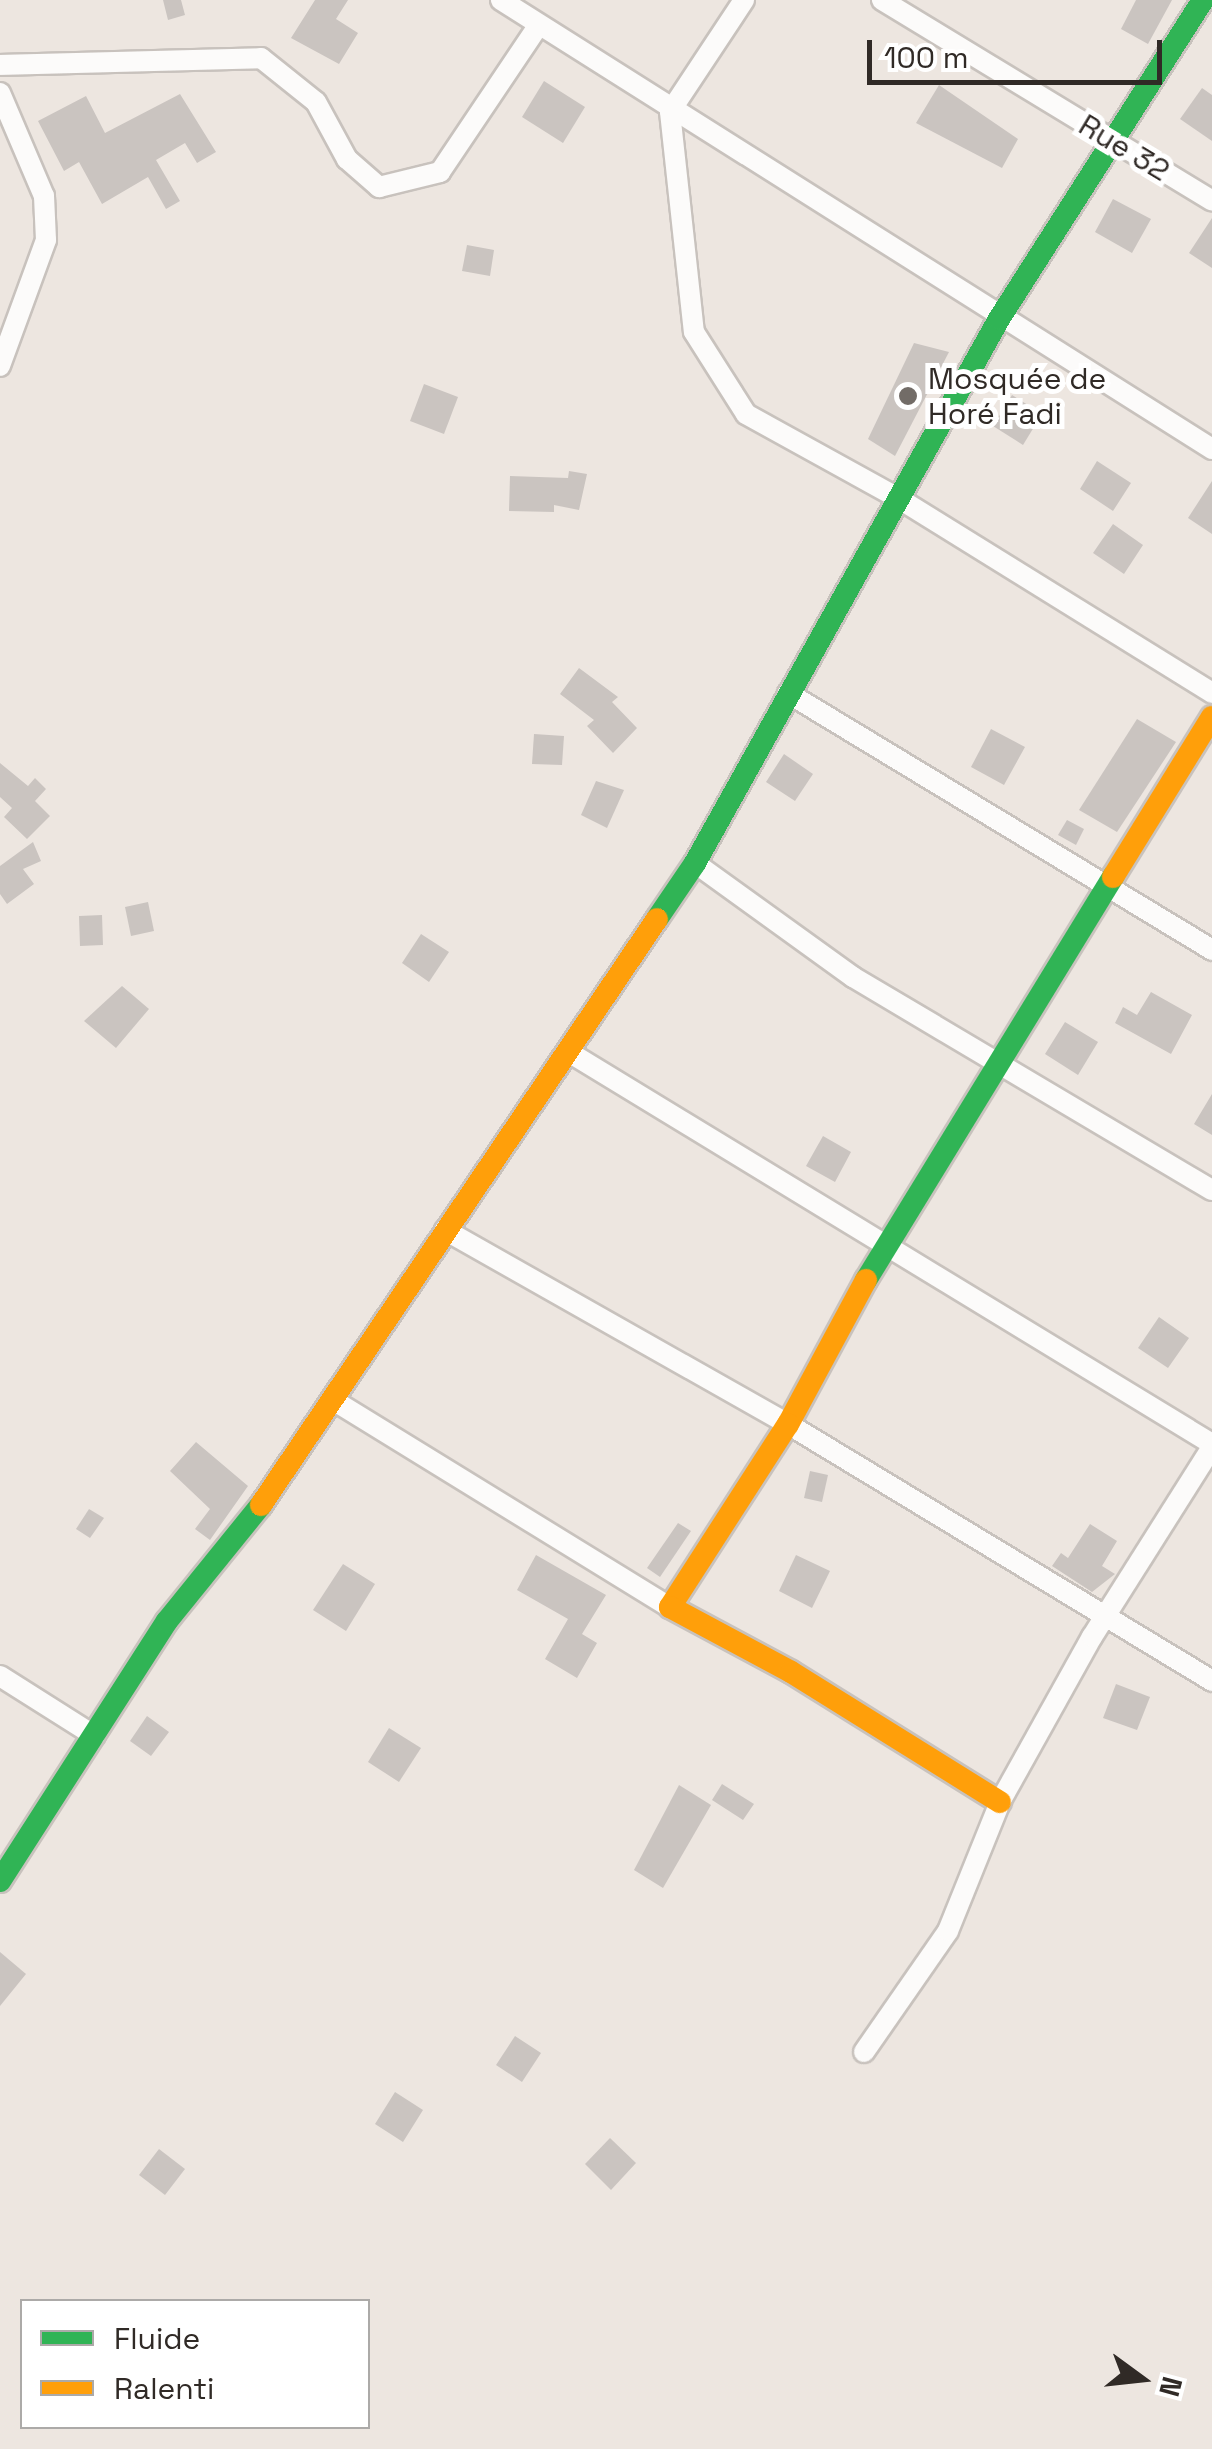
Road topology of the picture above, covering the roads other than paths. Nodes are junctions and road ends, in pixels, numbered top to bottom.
1 (501, 0) edge
2 (744, 0) edge
3 (882, 0) edge
4 (1203, 0) edge
5 (538, 26) junction
6 (0, 65) edge
7 (0, 93) edge
8 (670, 112) junction
9 (1116, 142) junction
10 (1212, 201) edge
11 (999, 320) junction
12 (0, 366) edge
13 (1212, 449) edge
14 (898, 498) junction
15 (788, 692) junction
16 (1212, 693) edge
17 (1212, 717) edge
18 (695, 863) junction
19 (1104, 889) junction
20 (1212, 950) edge
21 (567, 1051) junction
22 (1000, 1064) junction
23 (1212, 1190) edge
24 (445, 1230) junction
25 (885, 1244) junction
26 (333, 1400) junction
27 (788, 1424) junction
28 (1212, 1445) edge
29 (670, 1607) junction
30 (1104, 1617) junction
31 (0, 1676) edge
32 (1212, 1682) edge
33 (95, 1736) junction
34 (1000, 1802) junction
35 (0, 1881) edge
36 (864, 2052) dead end

1 - 5 street
2 - 8 street
3 - 9 street, Rue 32
4 - 9 street
5 - 6 street
5 - 8 street
7 - 12 street
8 - 11 street
8 - 14 street
9 - 10 street, Rue 32
9 - 11 street
11 - 13 street
11 - 14 street
14 - 15 street
14 - 16 street
15 - 18 street
15 - 19 street
17 - 19 street
18 - 21 street
18 - 22 street
19 - 20 street
19 - 22 street
21 - 24 street
21 - 25 street
22 - 23 street
22 - 25 street
24 - 26 street
24 - 27 street
25 - 27 street
25 - 28 street
26 - 29 street
26 - 33 street
27 - 29 street
27 - 30 street
28 - 30 street
29 - 34 street
30 - 32 street
30 - 34 street
31 - 33 street
33 - 35 street
34 - 36 street

